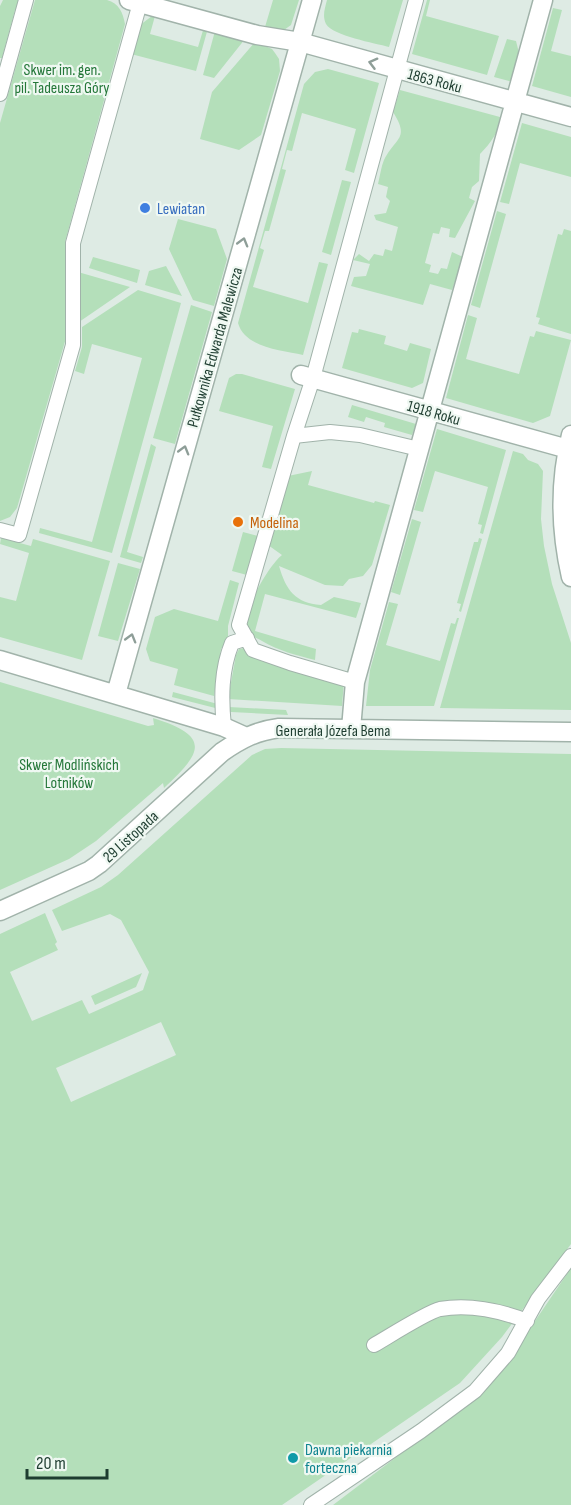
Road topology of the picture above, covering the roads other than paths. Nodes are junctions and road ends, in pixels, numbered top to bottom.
1 (26, 0) edge
2 (312, 0) edge
3 (416, 0) edge
4 (543, 0) edge
5 (134, 2) edge
6 (300, 42) junction
7 (397, 69) junction
8 (0, 94) edge
9 (516, 102) junction
10 (571, 117) edge
11 (307, 377) junction
12 (429, 411) junction
13 (294, 436) junction
14 (569, 442) edge
15 (419, 449) junction
16 (0, 530) edge
17 (571, 577) edge
18 (246, 638) junction
19 (0, 660) edge
20 (355, 682) junction
21 (116, 694) junction
22 (224, 727) junction
23 (351, 729) junction
24 (571, 732) edge
25 (244, 736) junction
26 (0, 911) edge
27 (571, 1256) edge
28 (527, 1321) junction
29 (374, 1345) dead end
30 (311, 1505) edge

1 - 8 lane
2 - 6 street, Pułkownika Edwarda Malewicza
3 - 7 lane
4 - 9 street
5 - 6 street, 1863 Roku
5 - 16 lane
7 -> 6 street, 1863 Roku
21 -> 6 street, Pułkownika Edwarda Malewicza
7 - 9 street, 1863 Roku
7 - 11 lane
9 - 10 street, 1863 Roku
9 - 12 street
11 - 12 street, 1918 Roku
11 - 13 lane
12 - 14 street, 1918 Roku
12 - 15 street
13 - 15 lane
13 - 18 lane
14 - 17 street
15 - 20 street
18 - 20 lane
18 - 22 lane
19 - 21 street
20 - 23 street
21 - 22 street
22 - 25 street
23 - 24 street, Generała Józefa Bema
23 - 25 street, Generała Józefa Bema
25 - 26 street, 29 Listopada
27 - 28 lane
28 - 29 lane
28 - 30 lane

